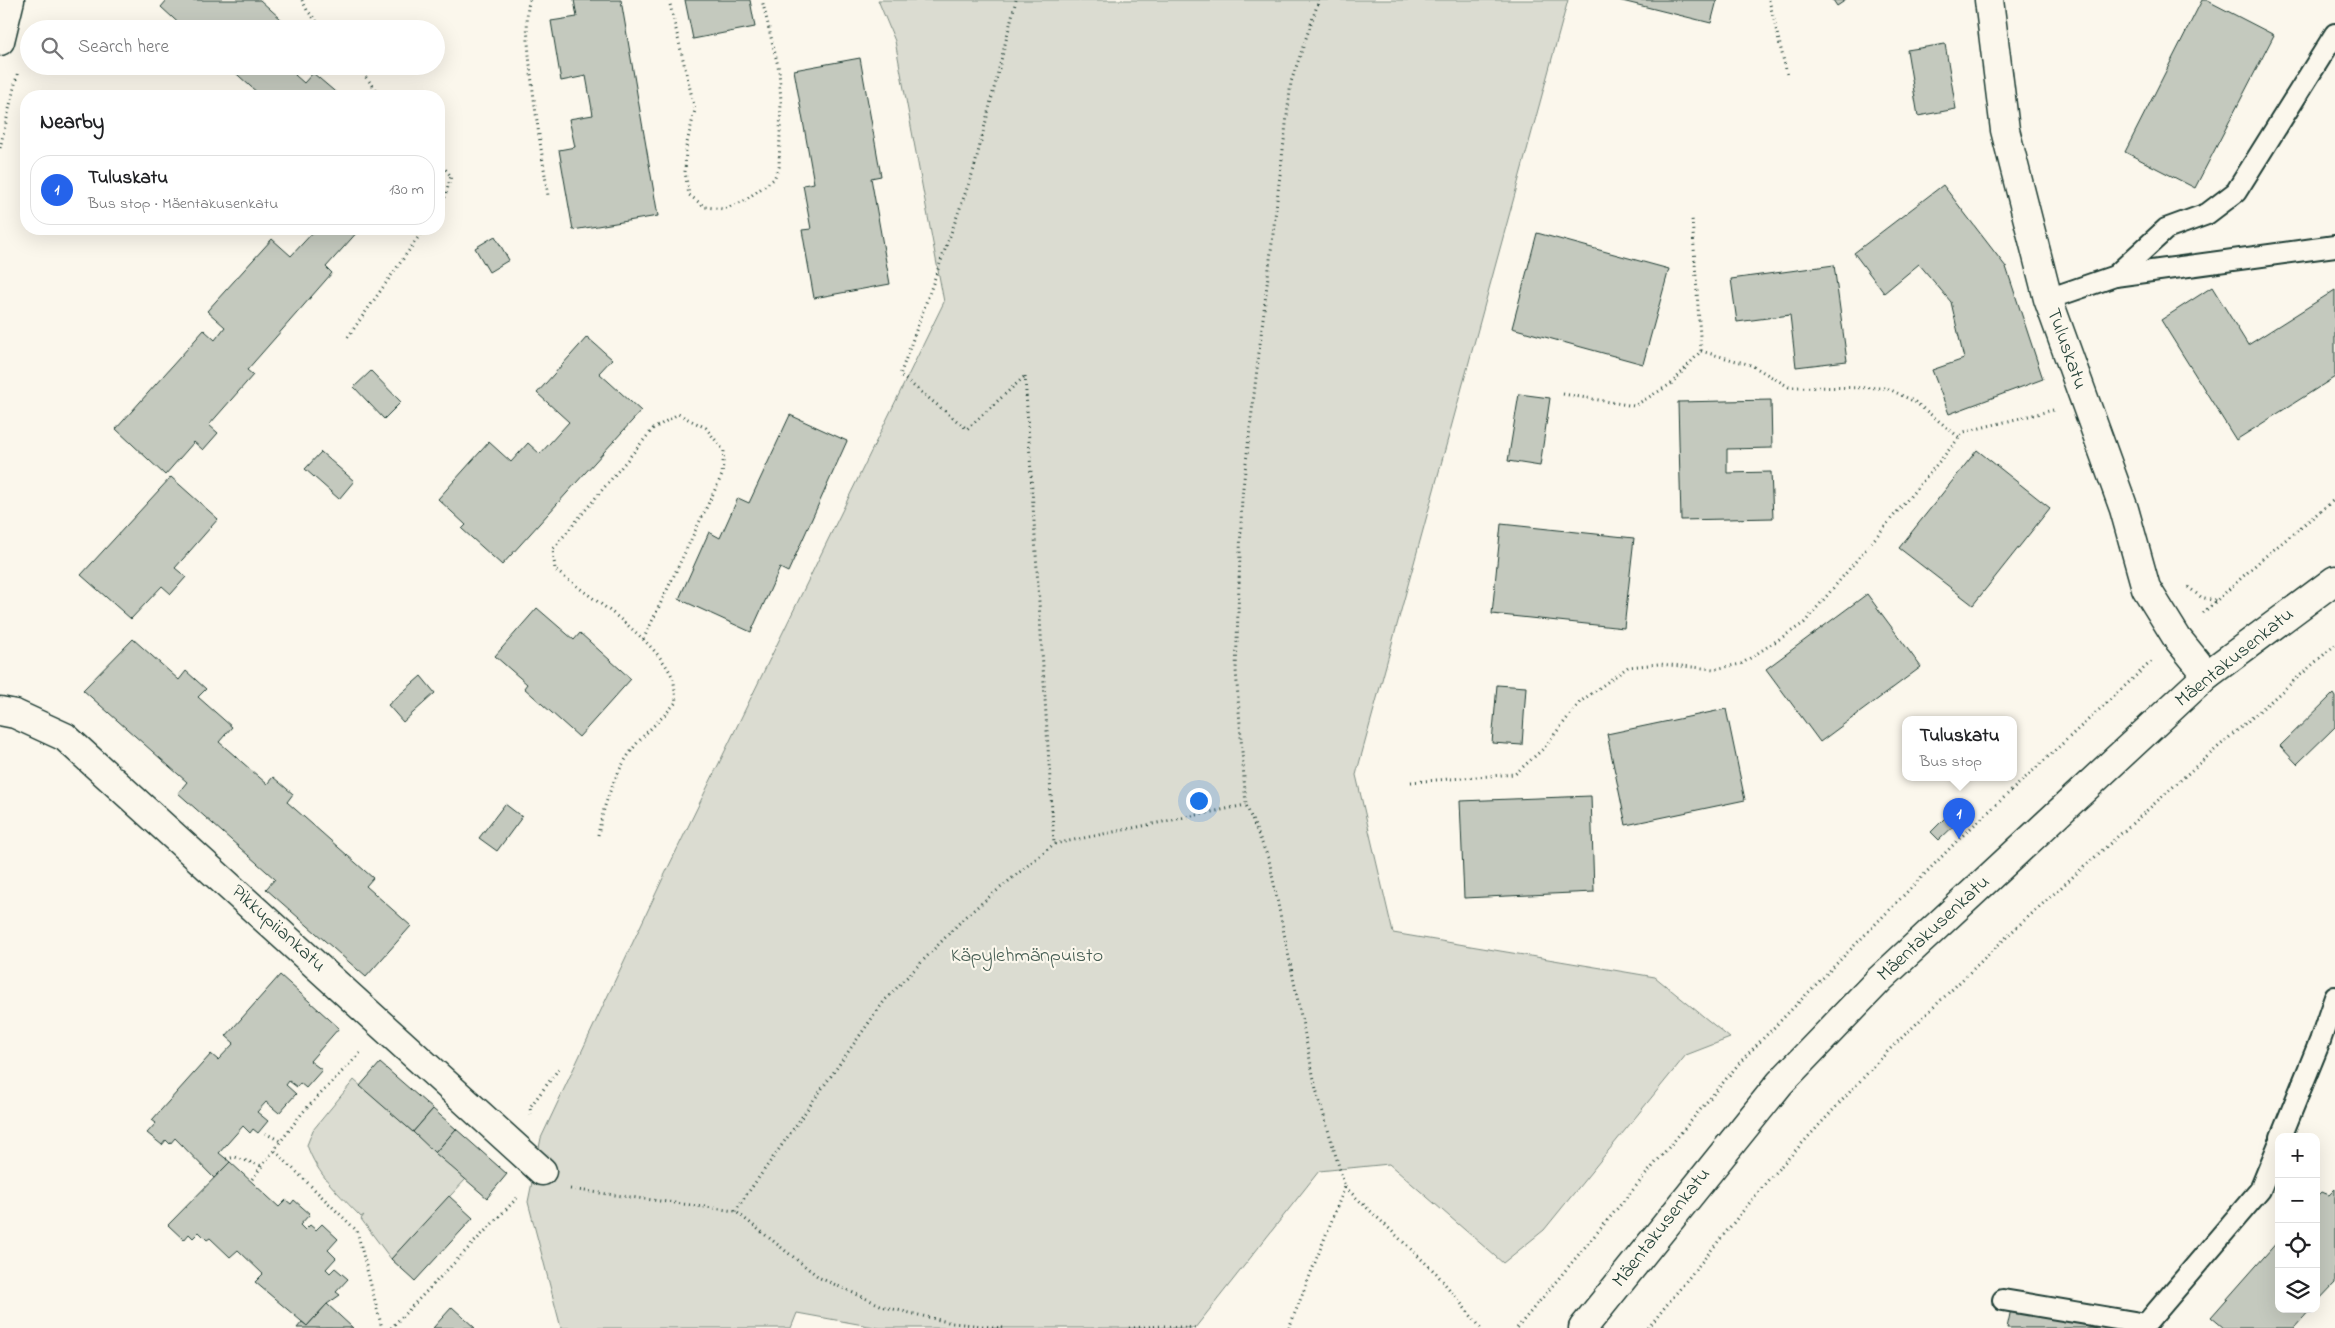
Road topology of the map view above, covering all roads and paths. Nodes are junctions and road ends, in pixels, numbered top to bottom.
1 (10, 0) edge
2 (302, 0) edge
3 (530, 0) edge
4 (669, 0) edge
5 (762, 0) edge
6 (1016, 0) edge
7 (1319, 0) edge
8 (1769, 0) edge
9 (1989, 0) edge
10 (315, 20) edge
11 (2335, 34) edge
12 (0, 41) edge
13 (19, 64) dead end
14 (1787, 74) dead end
15 (364, 75) edge
16 (377, 90) edge
17 (0, 148) edge
18 (445, 169) edge
19 (548, 196) dead end
20 (445, 197) edge
21 (1692, 218) dead end
22 (420, 235) edge
23 (2335, 246) edge
24 (2115, 276) junction
25 (2048, 299) junction
26 (348, 337) dead end
27 (1701, 351) junction
28 (1564, 394) dead end
29 (2085, 402) junction
30 (1960, 438) junction
31 (2335, 580) edge
32 (643, 640) junction
33 (2335, 645) edge
34 (2207, 675) junction
35 (0, 711) edge
36 (1411, 782) dead end
37 (1246, 805) junction
38 (598, 835) dead end
39 (1054, 844) junction
40 (2335, 997) edge
41 (384, 1026) junction
42 (561, 1066) dead end
43 (532, 1116) dead end
44 (265, 1133) dead end
45 (2284, 1133) edge
46 (282, 1142) junction
47 (275, 1151) junction
48 (2275, 1154) edge
49 (226, 1159) dead end
50 (262, 1166) junction
51 (252, 1179) dead end
52 (551, 1179) junction
53 (1345, 1187) junction
54 (735, 1211) junction
55 (2003, 1300) dead end
56 (382, 1328) edge
57 (391, 1328) edge
58 (1004, 1328) edge
59 (1129, 1328) edge
60 (1196, 1328) edge
61 (1289, 1328) edge
62 (1481, 1328) edge
63 (1583, 1328) edge
64 (1648, 1328) edge

1 - 12 street
2 - 10 path
3 - 19 path
4 - 5 path
6 - 39 path
7 - 37 path
8 - 14 path
9 - 25 street, Tuluskatu
11 - 24 lane
13 - 17 path
15 - 16 path
18 - 20 path
21 - 27 path
22 - 26 path
23 - 24 lane
24 - 25 lane
25 - 29 street, Tuluskatu
27 - 28 path
27 - 30 path
29 - 30 path
29 - 34 street, Tuluskatu
30 - 36 path
31 - 34 street, Mäentakusenkatu
32 - 32 path
32 - 38 path
33 - 64 path
34 - 63 street, Mäentakusenkatu
35 - 41 street, Pikkupiiankatu
37 - 39 path
37 - 53 path
39 - 54 path
40 - 45 lane
41 - 46 path
41 - 52 street, Pikkupiiankatu
42 - 43 path
44 - 46 path
46 - 47 path
47 - 50 path
47 - 56 path
48 - 55 lane
49 - 50 path
50 - 51 path
52 - 54 path
52 - 57 path
53 - 61 path
53 - 62 path
54 - 58 path
59 - 60 path

